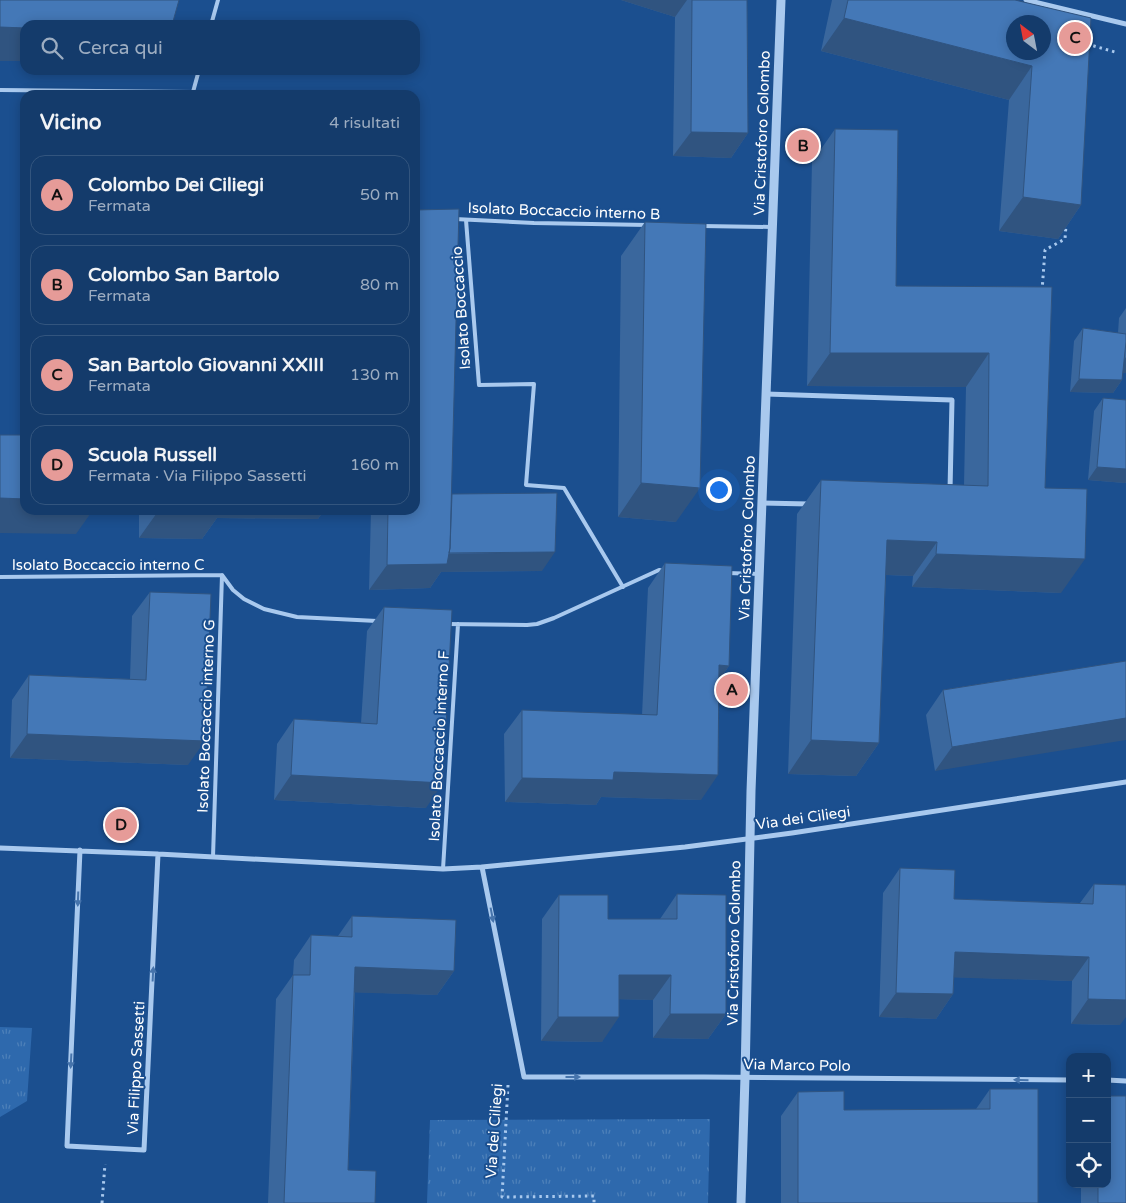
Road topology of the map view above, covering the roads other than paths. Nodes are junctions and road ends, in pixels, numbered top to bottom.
1 (218, 0) edge
2 (781, 0) edge
3 (1026, 0) edge
4 (212, 20) edge
5 (1126, 24) edge
6 (198, 75) edge
7 (0, 90) edge
8 (20, 90) edge
9 (196, 90) edge
10 (449, 219) edge
11 (466, 220) junction
12 (657, 226) edge
13 (695, 226) edge
14 (772, 227) junction
15 (766, 394) junction
16 (950, 498) edge
17 (762, 503) junction
18 (812, 504) dead end
19 (668, 571) edge
20 (723, 573) edge
21 (760, 574) junction
22 (222, 575) junction
23 (0, 577) edge
24 (623, 587) junction
25 (380, 621) dead end
26 (438, 623) edge
27 (458, 624) junction
28 (1126, 782) edge
29 (750, 839) junction
30 (0, 848) edge
31 (80, 850) junction
32 (158, 854) junction
33 (213, 857) junction
34 (482, 867) junction
35 (443, 870) junction
36 (524, 1077) joint
37 (745, 1077) junction
38 (1066, 1080) edge
39 (1111, 1080) edge
40 (1126, 1080) edge
41 (741, 1203) edge

1 - 4 lane
2 - 14 street, Via Cristoforo Colombo
3 - 5 street
6 - 9 lane
7 - 8 lane
10 - 11 lane, Isolato Boccaccio interno B
11 - 12 lane, Isolato Boccaccio interno B
11 - 24 lane, Isolato Boccaccio
13 - 14 lane
14 - 15 street, Via Cristoforo Colombo
15 - 16 street
15 - 17 street, Via Cristoforo Colombo
17 - 18 street
17 - 21 street, Via Cristoforo Colombo
19 - 24 lane
20 - 21 lane
21 - 29 street, Via Cristoforo Colombo
22 - 23 lane, Isolato Boccaccio interno C
22 - 25 lane, Isolato Boccaccio interno C
22 - 33 lane, Isolato Boccaccio interno G
24 - 27 lane
26 - 27 lane
27 - 35 lane, Isolato Boccaccio interno F
28 - 29 street, Via dei Ciliegi
29 - 34 street, Via dei Ciliegi
29 - 37 street, Via Cristoforo Colombo
30 - 31 street
31 - 32 street
31 -> 32 street, Via Filippo Sassetti
32 - 33 street
33 - 35 street
34 - 35 street, Via dei Ciliegi
34 -> 36 street, Via dei Ciliegi
36 -> 37 street, Via Marco Polo
38 -> 37 street, Via Marco Polo
37 - 41 street, Via Cristoforo Colombo
39 - 40 street

